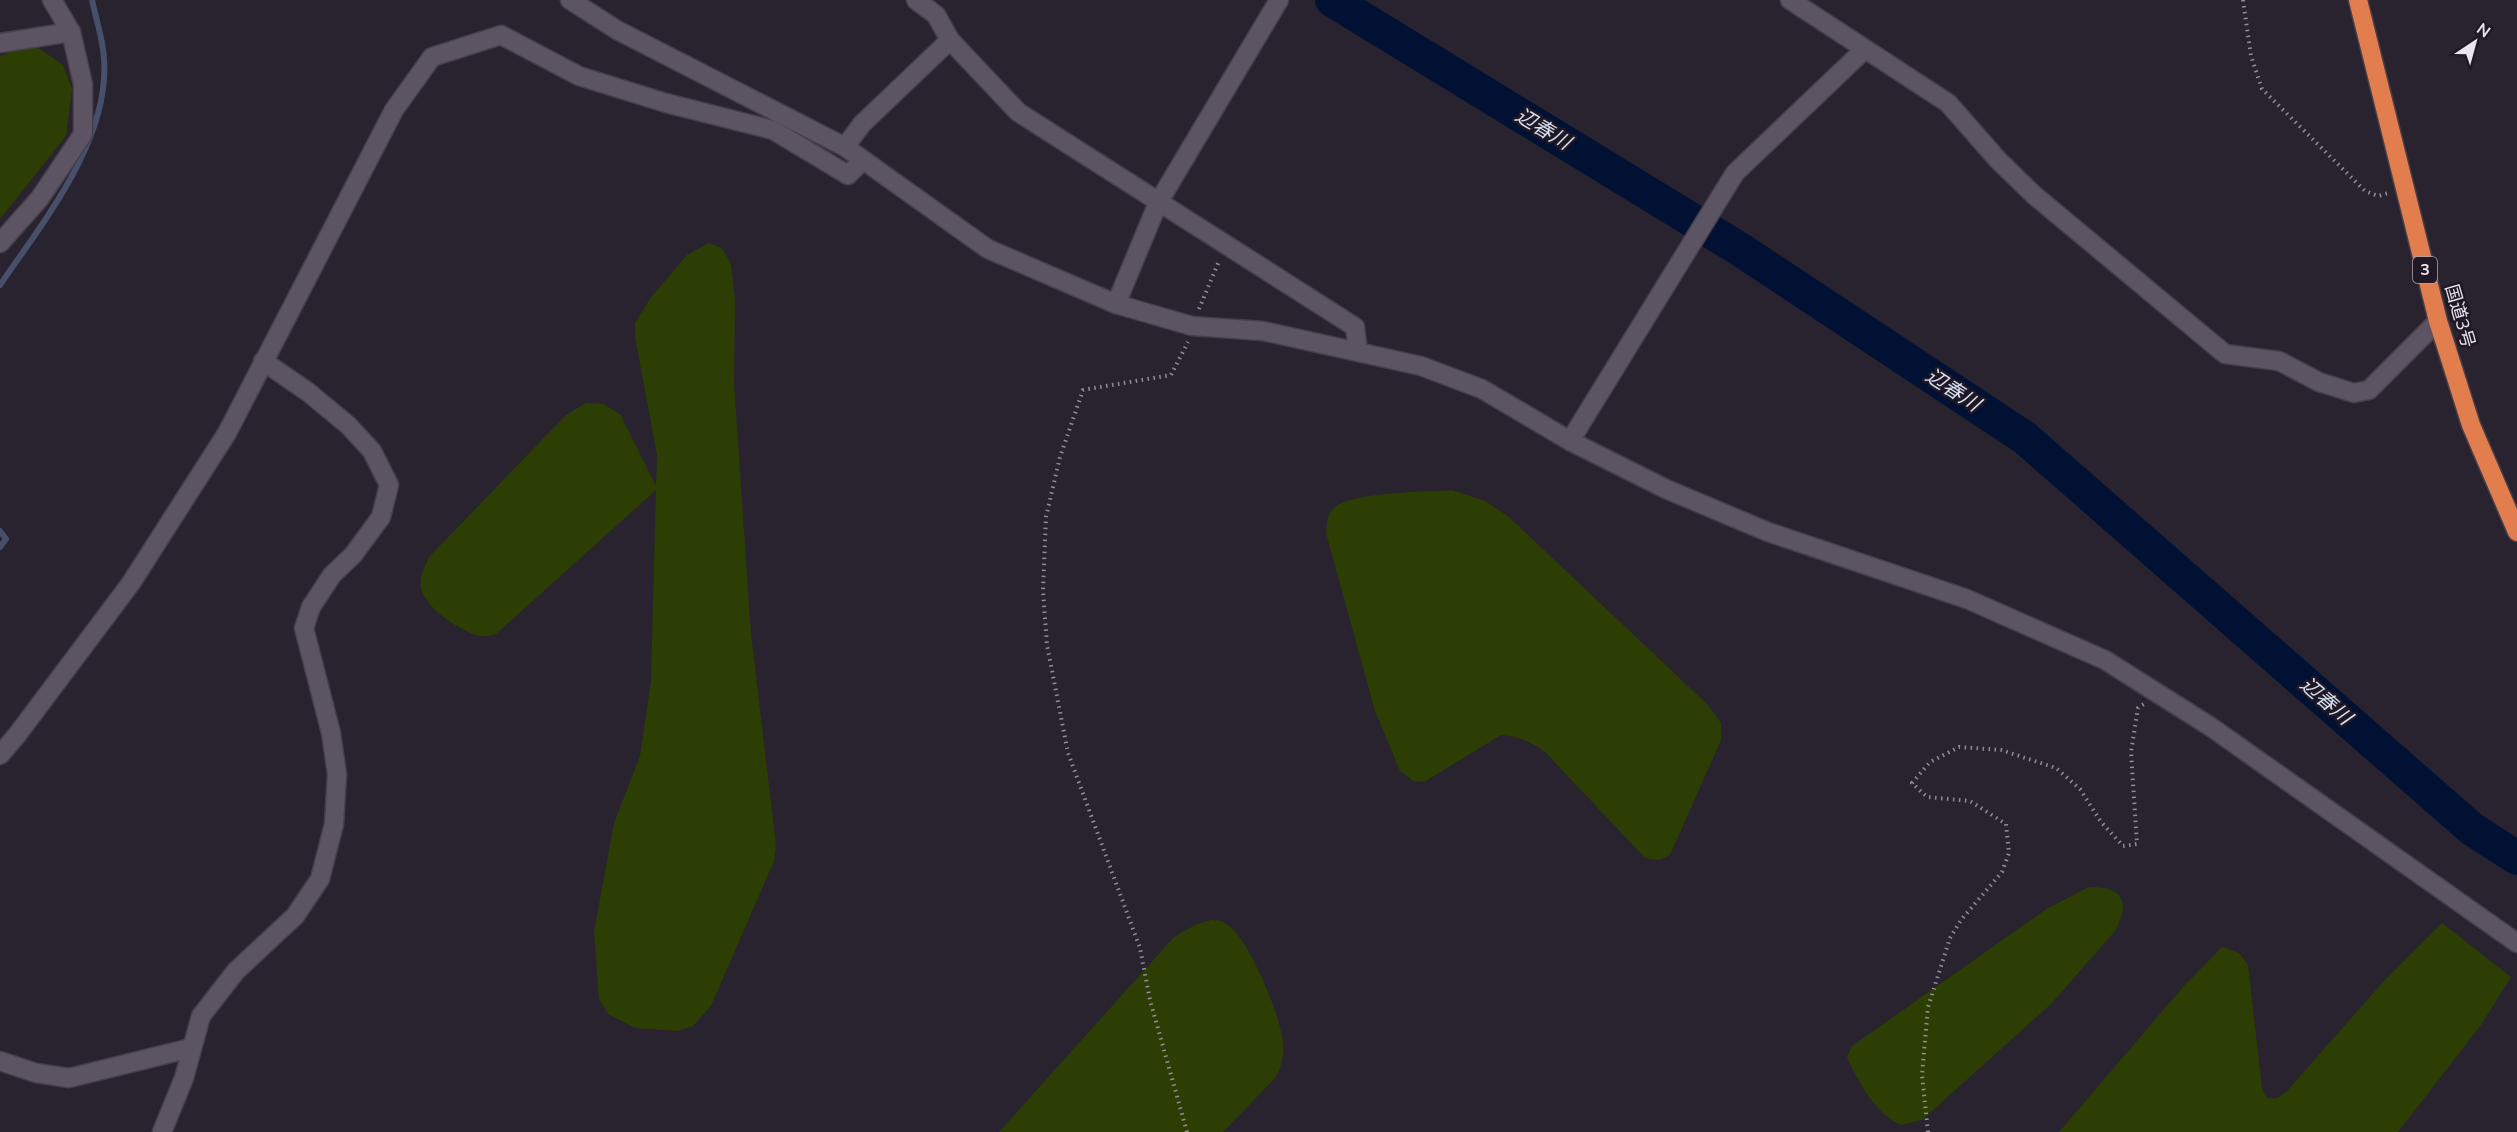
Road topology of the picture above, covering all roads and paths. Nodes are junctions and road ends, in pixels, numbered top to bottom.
1 (52, 0) edge
2 (570, 0) edge
3 (916, 0) edge
4 (1790, 0) edge
5 (2243, 0) edge
6 (2358, 0) edge
7 (1274, 8) edge
8 (70, 32) junction
9 (950, 40) junction
10 (0, 43) edge
11 (1864, 50) junction
12 (845, 147) junction
13 (863, 160) junction
14 (2404, 189) junction
15 (1158, 203) junction
16 (0, 243) edge
17 (1226, 246) junction
18 (1116, 304) junction
19 (2438, 321) junction
20 (1192, 330) junction
21 (1358, 351) junction
22 (263, 361) junction
23 (1570, 441) junction
24 (2517, 532) edge
25 (2160, 693) junction
26 (0, 755) edge
27 (2517, 943) edge
28 (190, 1048) junction
29 (0, 1061) edge
30 (162, 1132) edge
31 (1187, 1132) edge
32 (1928, 1132) edge

1 - 8 street
2 - 12 street
3 - 9 street
4 - 11 street
5 - 14 path
6 - 14 highway, 国道3号 / 3
7 - 15 street
8 - 10 street
8 - 16 street
9 - 12 street
9 - 15 street
11 - 19 street
11 - 23 street
12 - 13 street
13 - 18 street
13 - 22 street
14 - 19 highway, 国道3号 / 3
15 - 17 street
15 - 18 street
17 - 20 path
17 - 21 street
18 - 20 street
19 - 24 highway, 国道3号 / 3
20 - 21 street
20 - 31 path
21 - 23 street
22 - 26 street
22 - 28 street
23 - 25 street
25 - 27 street
25 - 32 path
28 - 29 street
28 - 30 street

